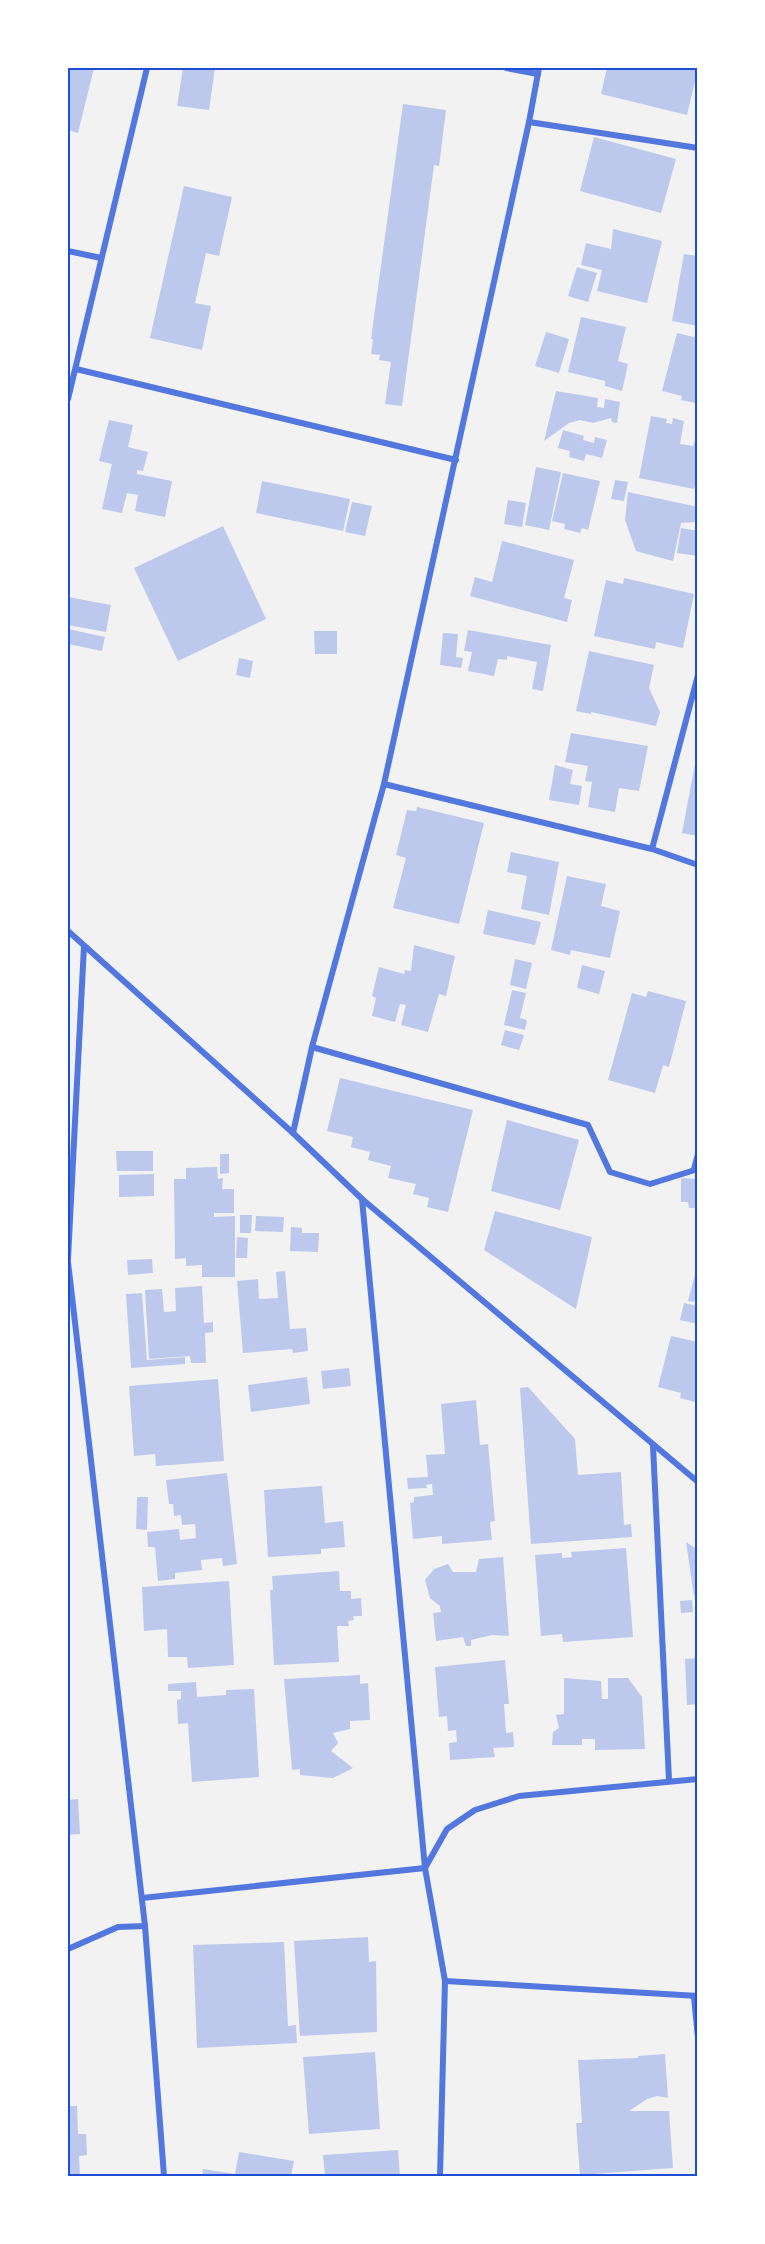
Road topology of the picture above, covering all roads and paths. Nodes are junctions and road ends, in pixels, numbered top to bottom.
1 (147, 68) edge
2 (506, 68) edge
3 (538, 71) edge
4 (529, 122) junction
5 (698, 148) edge
6 (68, 251) edge
7 (101, 258) junction
8 (76, 369) junction
9 (68, 399) edge
10 (456, 460) junction
11 (698, 675) edge
12 (384, 784) junction
13 (652, 849) junction
14 (698, 865) edge
15 (68, 931) edge
16 (84, 946) junction
17 (312, 1047) junction
18 (293, 1133) junction
19 (698, 1154) edge
20 (696, 1169) edge
21 (362, 1198) junction
22 (68, 1260) edge
23 (653, 1446) junction
24 (698, 1482) edge
25 (698, 1779) edge
26 (669, 1780) junction
27 (425, 1868) junction
28 (142, 1898) junction
29 (145, 1926) junction
30 (68, 1949) edge
31 (445, 1981) junction
32 (696, 1996) edge
33 (698, 2038) edge
34 (164, 2176) edge
35 (440, 2176) edge

1 - 7 street
2 - 3 street
3 - 4 street
4 - 5 street
4 - 10 street
6 - 7 street
7 - 8 street
8 - 9 street
8 - 10 street
10 - 12 street
11 - 13 street
12 - 13 street
12 - 17 street
13 - 14 street
15 - 16 street
16 - 18 street
16 - 22 street
17 - 18 street
17 - 20 street
18 - 21 street
19 - 20 street
21 - 23 street
21 - 27 street
22 - 28 street
23 - 24 street
23 - 26 street
25 - 26 street
26 - 27 street
27 - 28 street
27 - 31 street
28 - 29 street
29 - 30 street
29 - 34 street
31 - 32 street
31 - 35 street
32 - 33 street

